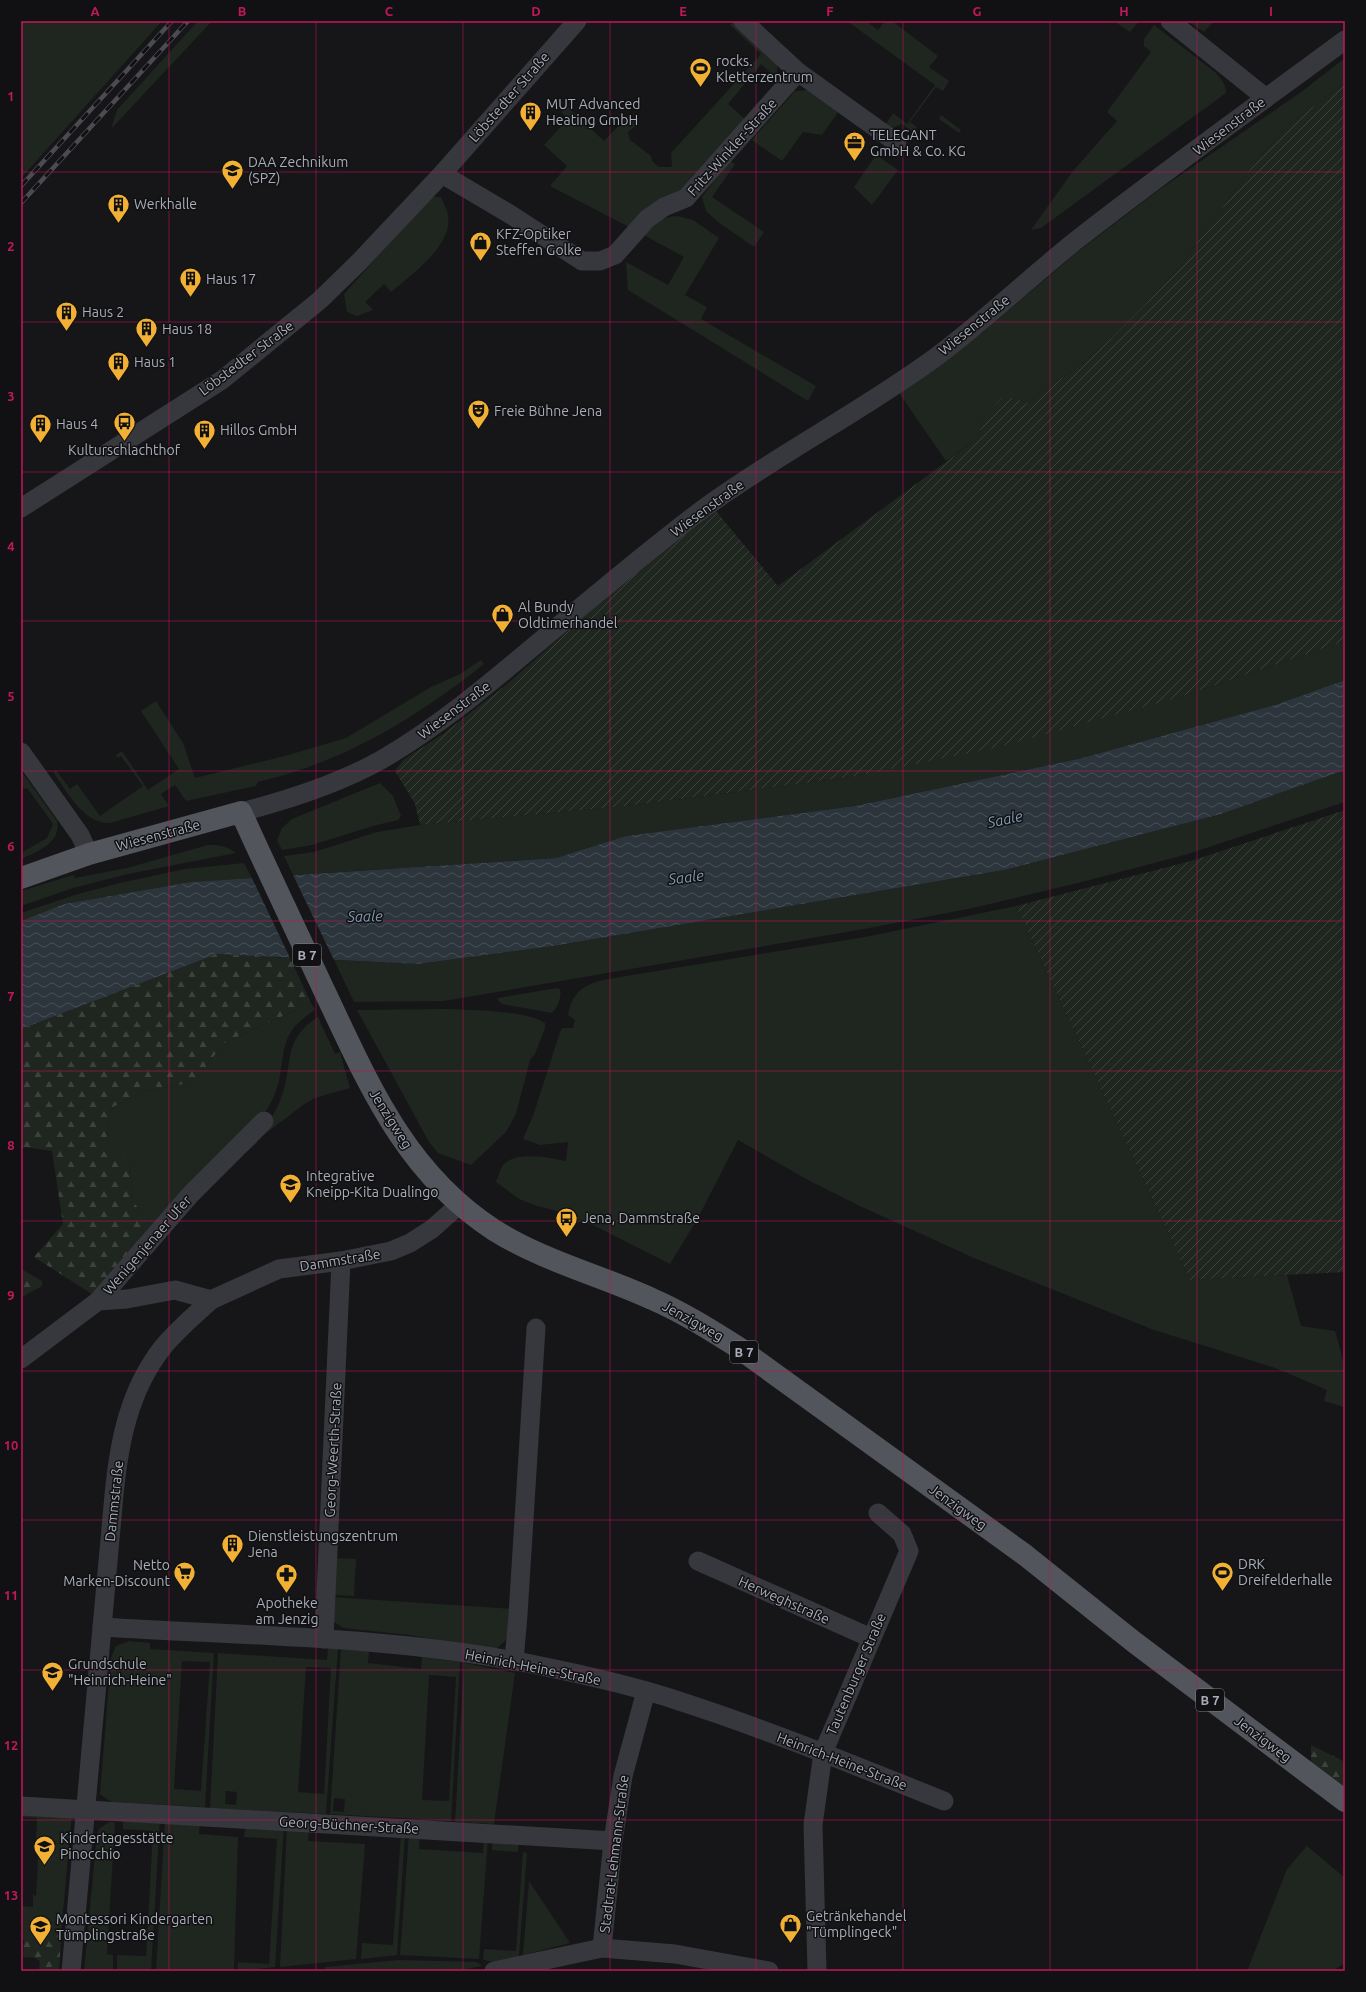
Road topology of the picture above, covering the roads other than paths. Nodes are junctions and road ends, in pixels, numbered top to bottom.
1 (577, 21) edge
2 (743, 21) edge
3 (1170, 21) edge
4 (1345, 40) edge
5 (798, 72) junction
6 (1266, 98) junction
7 (897, 143) dead end
8 (442, 174) junction
9 (21, 508) edge
10 (21, 752) edge
11 (241, 812) junction
12 (89, 854) junction
13 (21, 878) edge
14 (264, 1121) dead end
15 (460, 1204) junction
16 (341, 1261) junction
17 (211, 1300) junction
18 (98, 1301) junction
19 (536, 1328) dead end
20 (21, 1358) edge
21 (878, 1513) dead end
22 (698, 1561) dead end
23 (102, 1627) junction
24 (871, 1638) junction
25 (324, 1639) junction
26 (514, 1661) junction
27 (646, 1691) junction
28 (823, 1753) junction
29 (944, 1801) dead end
30 (1345, 1801) edge
31 (21, 1806) edge
32 (85, 1809) junction
33 (613, 1841) junction
34 (602, 1948) junction
35 (71, 1971) edge
36 (494, 1971) edge
37 (769, 1971) edge
38 (817, 1971) edge

1 - 8 street, Löbstedter Straße
2 - 5 street
3 - 6 street
4 - 6 street, Wiesenstraße
5 - 7 street
5 - 8 street, Fritz-Winkler-Straße
6 - 11 street, Wiesenstraße
8 - 9 street, Löbstedter Straße
10 - 12 street
11 - 12 main road, Wiesenstraße
11 - 15 main road, Jenzigweg / B 7
12 - 13 main road, Wiesenstraße
14 - 18 street, Wenigenjenaer Ufer
15 - 16 street, Dammstraße
15 - 30 main road, Jenzigweg / B 7
16 - 17 street, Dammstraße
16 - 25 street, Georg-Weerth-Straße
17 - 18 street
17 - 23 street, Dammstraße
18 - 20 street, Wenigenjenaer Ufer
19 - 26 street
21 - 24 street, Tautenburger Straße
22 - 24 street, Herweghstraße
23 - 25 street, Heinrich-Heine-Straße
23 - 32 street, Dammstraße
24 - 28 street, Tautenburger Straße
25 - 26 street, Heinrich-Heine-Straße
26 - 27 street, Heinrich-Heine-Straße
27 - 28 street, Heinrich-Heine-Straße
27 - 33 street, Stadtrat-Lehmann-Straße
28 - 29 street, Heinrich-Heine-Straße
28 - 38 street, Tautenburger Straße
31 - 32 street, Georg-Büchner-Straße
32 - 33 street, Georg-Büchner-Straße
32 - 35 street, Dammstraße
33 - 34 street, Stadtrat-Lehmann-Straße
34 - 36 street
34 - 37 street

